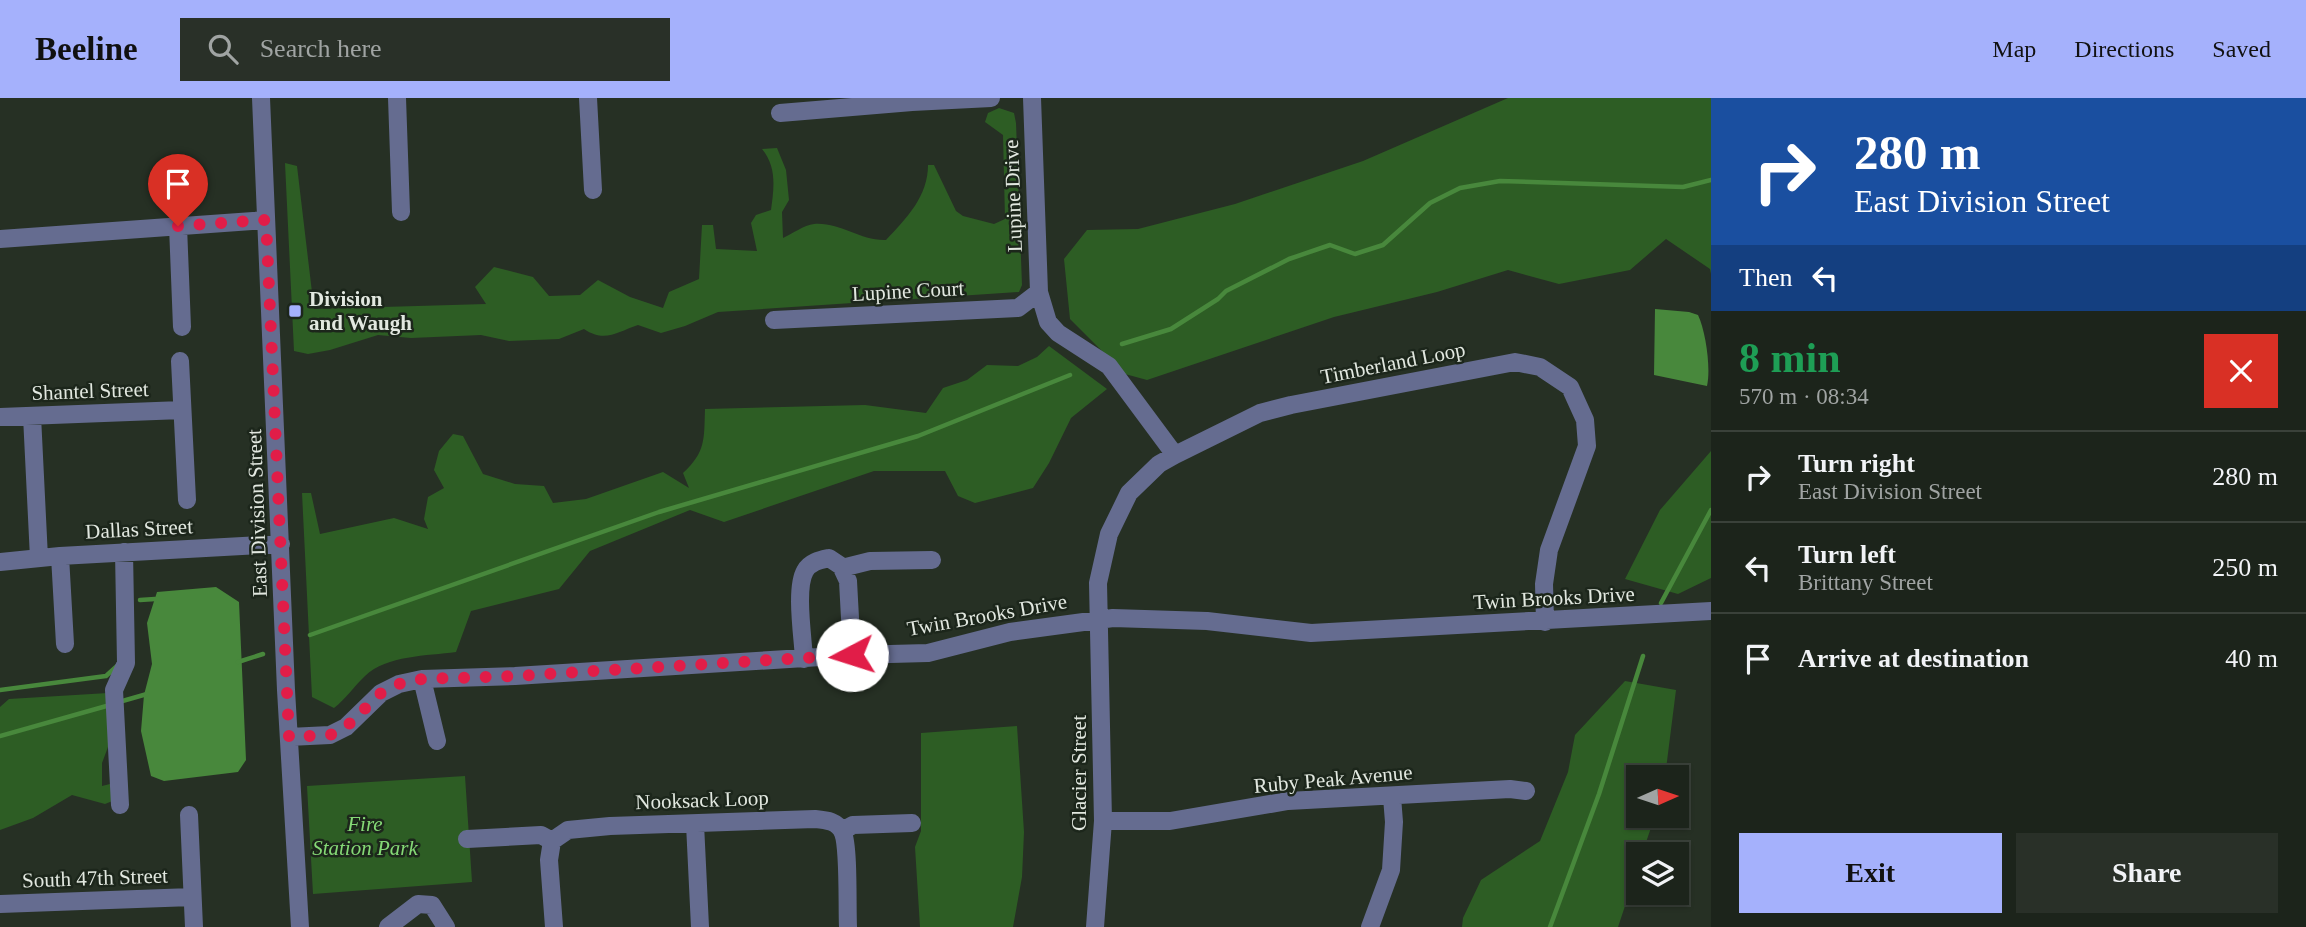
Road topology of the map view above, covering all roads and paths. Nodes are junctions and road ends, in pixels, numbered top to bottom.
1 (261, 98) edge
2 (397, 98) edge
3 (588, 98) edge
4 (991, 98) edge
5 (1032, 98) edge
6 (780, 113) dead end
7 (593, 190) dead end
8 (401, 212) dead end
9 (266, 220) junction
10 (178, 226) junction
11 (0, 239) edge
12 (1039, 292) junction
13 (774, 320) dead end
14 (182, 327) dead end
15 (180, 361) dead end
16 (182, 410) junction
17 (32, 416) junction
18 (0, 417) edge
19 (1175, 455) junction
20 (187, 500) dead end
21 (281, 544) junction
22 (124, 552) junction
23 (60, 556) junction
24 (39, 558) junction
25 (932, 560) dead end
26 (0, 562) edge
27 (842, 568) junction
28 (1711, 611) edge
29 (1100, 619) junction
30 (1545, 622) junction
31 (65, 644) dead end
32 (852, 655) junction
33 (804, 659) junction
34 (422, 679) junction
35 (289, 737) junction
36 (436, 741) dead end
37 (1526, 791) dead end
38 (1392, 797) junction
39 (120, 805) dead end
40 (189, 815) dead end
41 (1103, 821) junction
42 (912, 823) dead end
43 (695, 824) junction
44 (842, 831) junction
45 (467, 839) dead end
46 (552, 841) junction
47 (192, 897) junction
48 (0, 904) edge
49 (194, 927) edge
50 (300, 927) edge
51 (388, 927) edge
52 (446, 927) edge
53 (554, 927) edge
54 (700, 927) edge
55 (848, 927) edge
56 (1096, 927) edge
57 (1370, 927) edge

1 - 9 street, East Division Street
2 - 8 street
3 - 7 street
4 - 6 street
5 - 12 street, Lupine Drive
9 - 10 street
9 - 21 street, East Division Street
10 - 11 street
10 - 14 street
12 - 13 street, Lupine Court
12 - 19 street, Lupine Drive
15 - 16 street
16 - 17 street, Shantel Street
16 - 20 street
17 - 18 street, Shantel Street
17 - 24 street
19 - 29 street, Timberland Loop
19 - 30 street, Timberland Loop
21 - 22 street, Dallas Street
21 - 35 street, East Division Street
22 - 23 street, Dallas Street
22 - 39 street
23 - 24 street, Dallas Street
23 - 31 street
24 - 26 street, Dallas Street
25 - 27 street
27 - 32 street
27 - 33 street
28 - 30 street, Twin Brooks Drive
29 - 30 street, Twin Brooks Drive
29 - 32 street, Twin Brooks Drive
29 - 41 street, Glacier Street
32 - 33 street, Twin Brooks Drive
33 - 34 street, Twin Brooks Drive
34 - 35 street, Twin Brooks Drive
34 - 36 street
35 - 50 street, East Division Street
37 - 38 street, Ruby Peak Avenue
38 - 41 street, Ruby Peak Avenue
38 - 57 street
40 - 47 street
41 - 56 street, Glacier Street
42 - 44 street
43 - 44 street, Nooksack Loop
43 - 46 street, Nooksack Loop
43 - 54 street
44 - 55 street
45 - 46 street
46 - 53 street
47 - 48 street, South 47th Street
47 - 49 street
51 - 52 street

